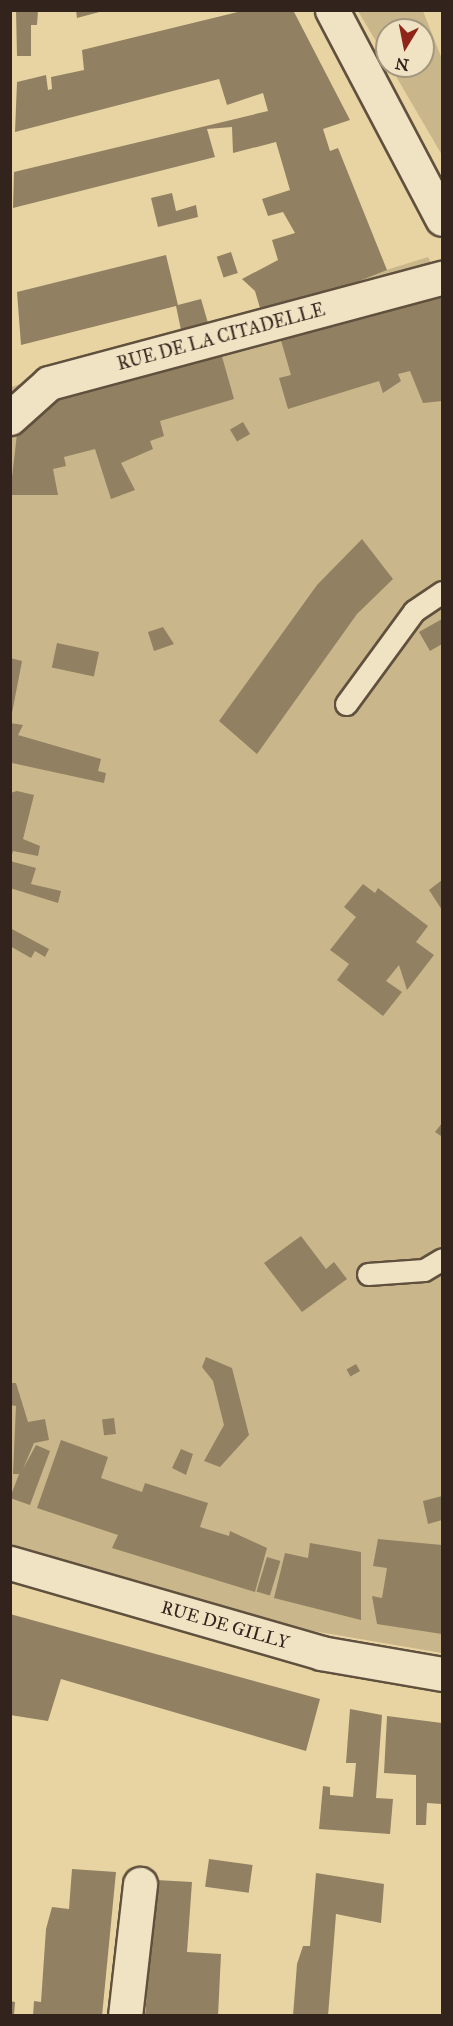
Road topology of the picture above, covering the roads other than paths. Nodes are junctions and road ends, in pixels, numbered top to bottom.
1 (332, 10) edge
2 (441, 213) edge
3 (442, 278) edge
4 (10, 418) edge
5 (442, 592) edge
6 (346, 704) dead end
7 (442, 1259) edge
8 (368, 1274) dead end
9 (10, 1563) edge
10 (442, 1674) edge
11 (140, 1884) dead end
12 (125, 2016) edge

1 - 2 street
3 - 4 street, RUE DE LA CITADELLE
5 - 6 lane
7 - 8 lane
9 - 10 street, RUE DE GILLY
11 - 12 street

